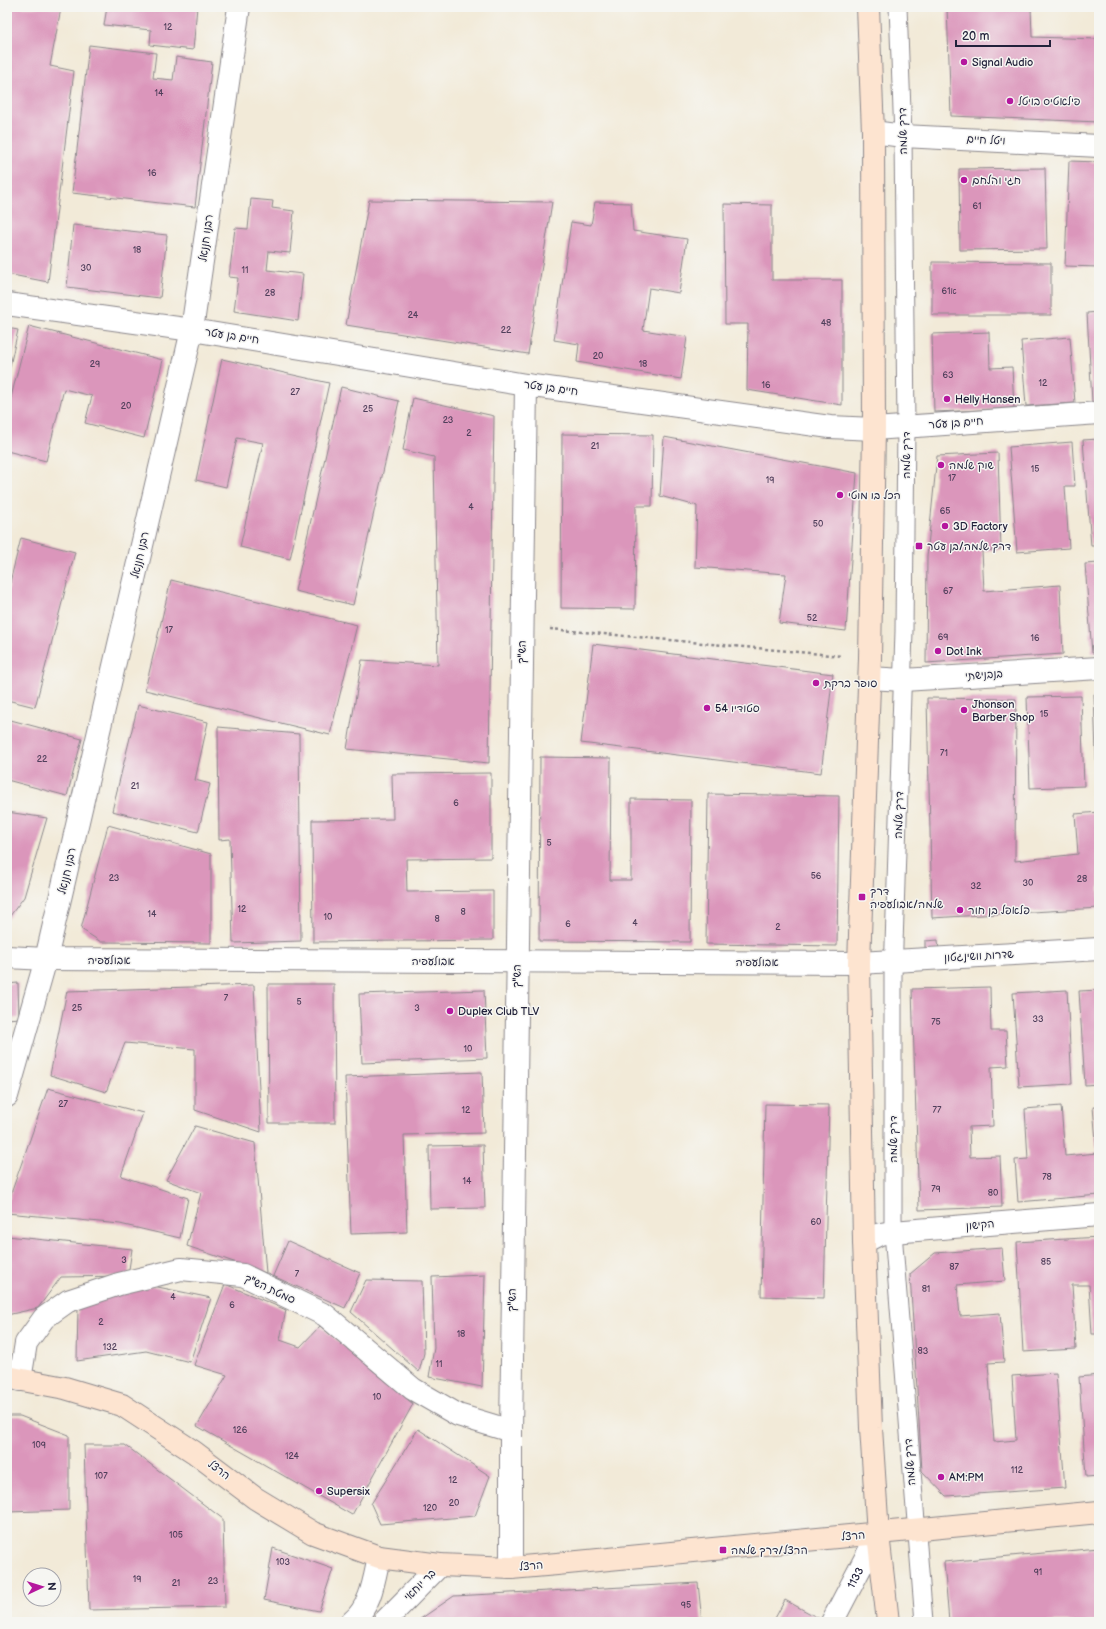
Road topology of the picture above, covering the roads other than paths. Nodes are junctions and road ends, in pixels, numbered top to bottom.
1 (239, 7) edge
2 (868, 7) edge
3 (898, 7) edge
4 (873, 132) junction
5 (903, 136) junction
6 (1099, 146) edge
7 (7, 304) edge
8 (192, 330) junction
9 (526, 385) junction
10 (1099, 413) edge
11 (906, 426) junction
12 (874, 429) junction
13 (870, 668) junction
14 (1099, 668) edge
15 (903, 680) junction
16 (1099, 949) edge
17 (7, 958) edge
18 (46, 960) junction
19 (894, 961) junction
20 (517, 962) junction
21 (859, 963) junction
22 (7, 1096) edge
23 (1099, 1215) edge
24 (893, 1232) junction
25 (864, 1242) junction
26 (14, 1378) edge
27 (510, 1431) junction
28 (1099, 1512) edge
29 (915, 1529) junction
30 (878, 1534) junction
31 (379, 1557) junction
32 (440, 1565) junction
33 (511, 1568) junction
34 (352, 1622) edge
35 (384, 1622) edge
36 (832, 1622) edge
37 (888, 1622) edge
38 (924, 1622) edge

1 - 8 street, רבנו חננאל
2 - 4 street
3 - 5 lane, דרך שלמה
4 - 5 street, ויטל חיים
4 - 12 street
5 - 6 street, ויטל חיים
5 - 11 lane, דרך שלמה
7 - 8 street, חיים בן עטר
8 - 9 street, חיים בן עטר
8 - 18 street, רבנו חננאל
9 - 12 street, חיים בן עטר
9 - 20 street, הש"ך
10 - 11 street, חיים בן עטר
11 - 12 street, חיים בן עטר
11 - 15 lane, דרך שלמה
12 - 13 street
13 - 15 street, בנבנישתי
13 - 21 street
14 - 15 street, בנבנישתי
15 - 19 lane, דרך שלמה
16 - 19 street, שדרות וושינגטון
17 - 18 street, אבולעפיה
18 - 20 street, אבולעפיה
18 - 22 street, רבנו חננאל
19 - 21 street, שדרות וושינגטון
19 - 24 lane, דרך שלמה
20 - 21 street, אבולעפיה
20 - 27 street, הש"ך
21 - 25 street
23 - 24 street, הקישון
24 - 25 street, הקישון
24 - 29 lane, דרך שלמה
25 - 30 street
26 - 27 street, סמטת הש"ך
26 - 31 street, הרצל
27 - 33 street, הש"ך
28 - 29 street, הרצל
29 - 30 street, הרצל
29 - 38 lane, דרך שלמה
30 - 33 street, הרצל
30 - 36 street, 1133
30 - 37 street
31 - 32 street, הרצל
31 - 34 street
32 - 33 street, הרצל
32 - 35 street, בר יוחאי

